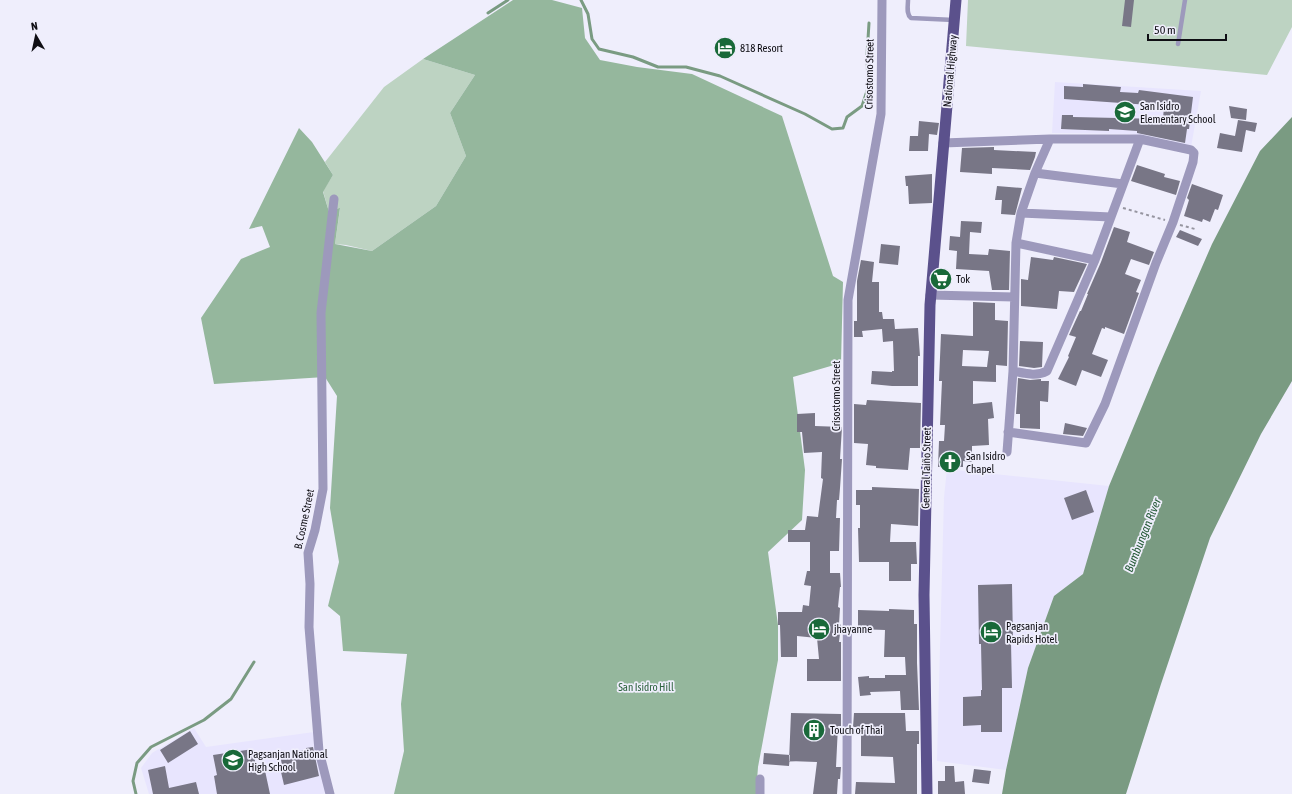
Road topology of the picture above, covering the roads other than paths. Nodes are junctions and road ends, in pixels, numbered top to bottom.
1 (882, 0) edge
2 (908, 0) edge
3 (956, 0) edge
4 (1186, 0) edge
5 (955, 20) junction
6 (1178, 44) dead end
7 (1050, 139) junction
8 (1140, 139) junction
9 (943, 143) junction
10 (1035, 173) junction
11 (1123, 184) junction
12 (334, 199) dead end
13 (1022, 213) junction
14 (1111, 218) junction
15 (1016, 243) junction
16 (1095, 260) junction
17 (930, 295) junction
18 (1014, 297) junction
19 (1013, 371) junction
20 (1008, 432) junction
21 (1008, 452) dead end
22 (760, 779) dead end
23 (330, 794) edge
24 (760, 794) edge
25 (846, 794) edge
26 (926, 794) edge

1 - 25 street, Crisostomo Street
2 - 5 lane
3 - 5 main road, National Highway
4 - 6 lane
5 - 9 main road, National Highway
7 - 8 street
7 - 9 street
7 - 10 street
8 - 11 street
8 - 20 street
9 - 17 main road, General Taiño Street
10 - 11 street
10 - 13 street
11 - 14 street
12 - 23 street, B. Cosme Street
13 - 14 street
13 - 15 street
14 - 16 street
15 - 16 street
15 - 18 street
16 - 19 street
17 - 18 street
17 - 26 main road, General Taiño Street
18 - 19 street
19 - 20 street
20 - 21 street
22 - 24 street

